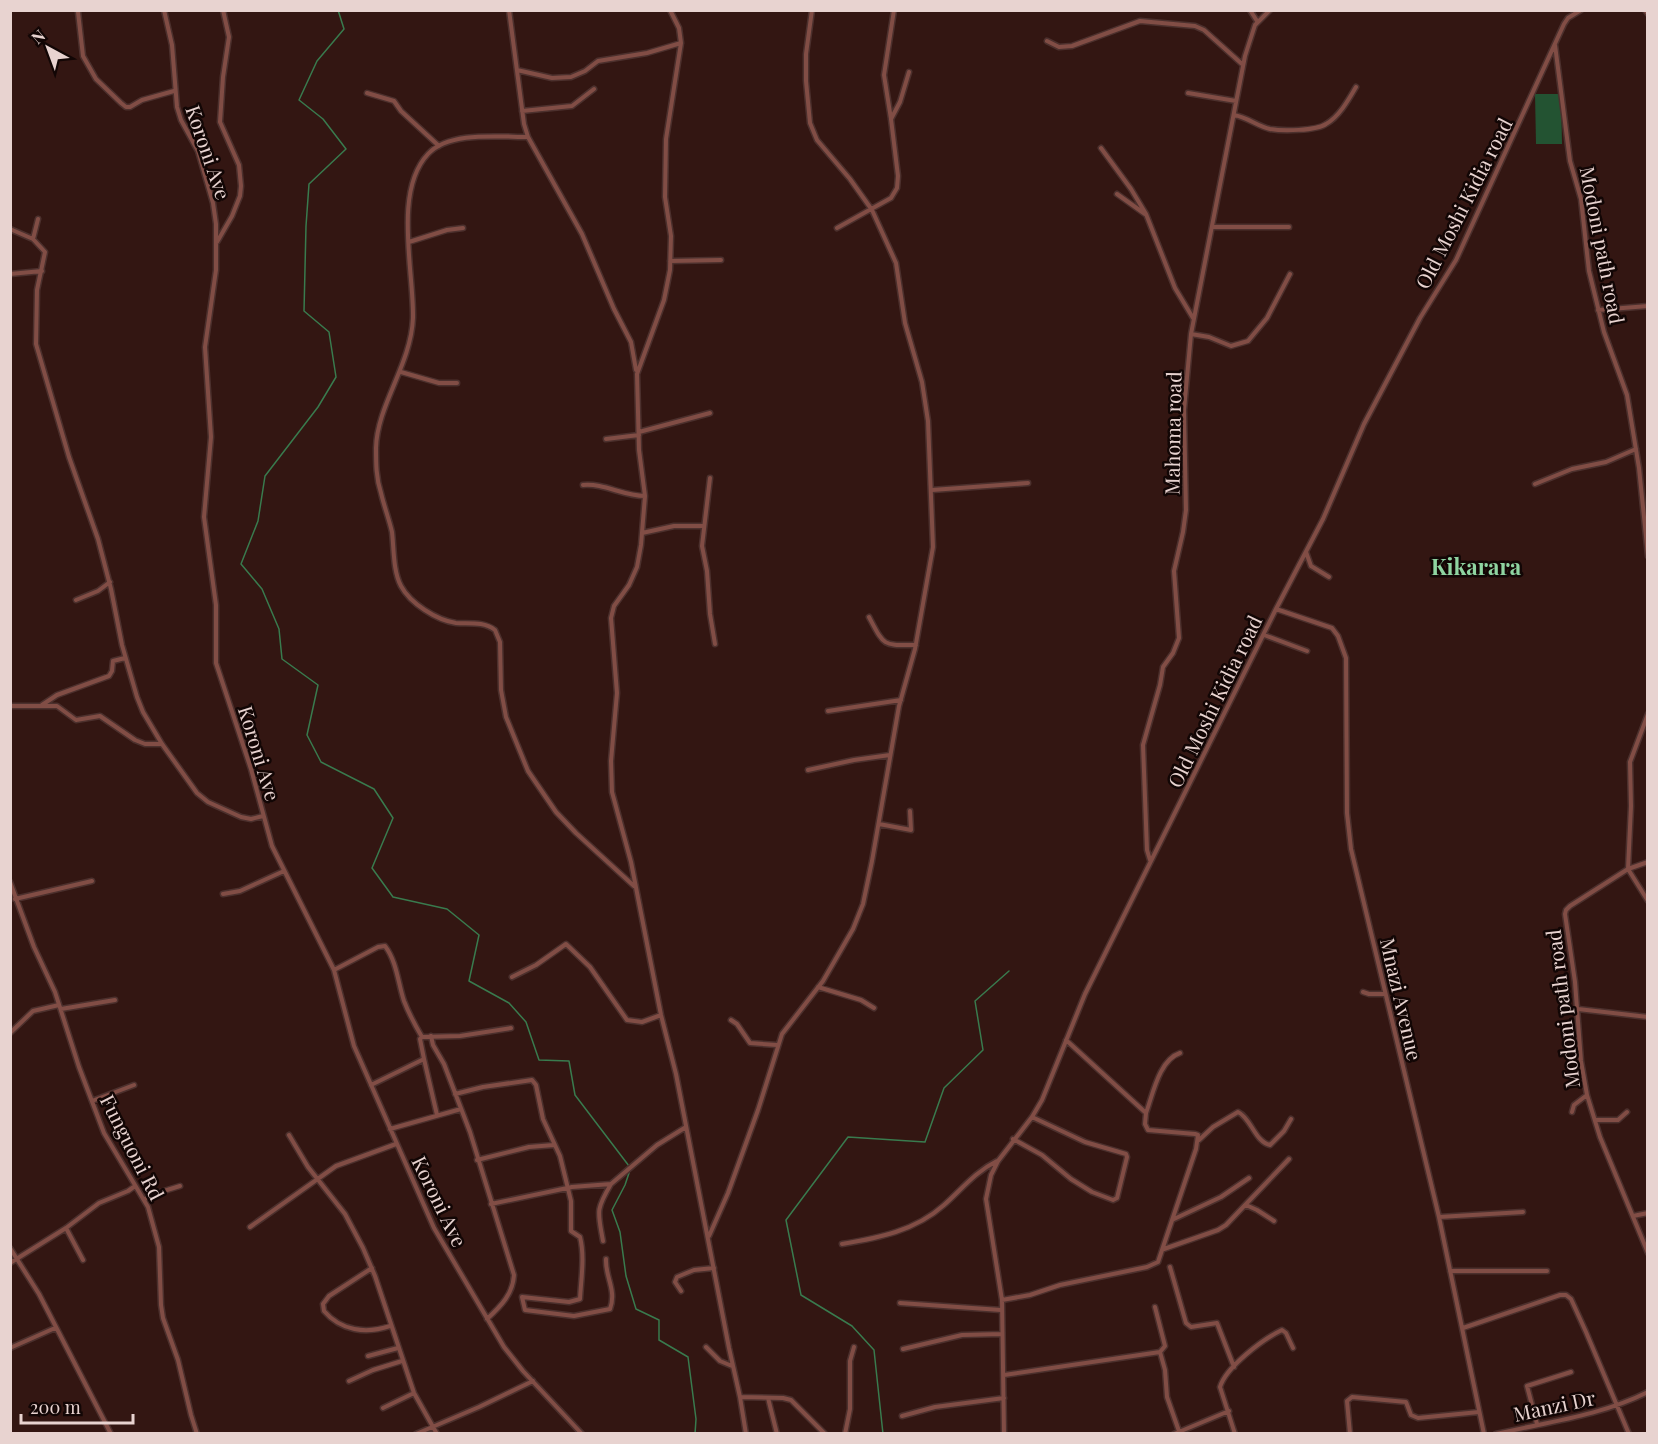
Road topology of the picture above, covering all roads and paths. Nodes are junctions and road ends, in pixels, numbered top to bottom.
1 (164, 10) edge
2 (223, 10) edge
3 (509, 10) edge
4 (670, 10) edge
5 (812, 10) edge
6 (894, 10) edge
7 (1250, 10) edge
8 (1270, 10) edge
9 (1572, 10) edge
10 (1581, 10) edge
11 (78, 12) edge
12 (1568, 18) junction
13 (1257, 21) junction
14 (1047, 41) dead end
15 (681, 43) junction
16 (1555, 44) junction
17 (1243, 64) junction
18 (517, 70) junction
19 (909, 72) dead end
20 (1356, 87) dead end
21 (594, 89) dead end
22 (174, 91) junction
23 (367, 93) dead end
24 (1188, 93) dead end
25 (1236, 101) junction
26 (522, 111) junction
27 (1234, 115) junction
28 (891, 119) junction
29 (528, 136) junction
30 (438, 146) junction
31 (1101, 148) dead end
32 (1117, 194) dead end
33 (872, 210) junction
34 (1146, 214) junction
35 (38, 219) dead end
36 (1212, 227) junction
37 (1289, 227) dead end
38 (463, 228) dead end
39 (837, 228) dead end
40 (10, 229) edge
41 (33, 238) junction
42 (217, 242) junction
43 (409, 242) junction
44 (721, 260) dead end
45 (670, 261) junction
46 (42, 271) junction
47 (10, 274) edge
48 (1290, 274) dead end
49 (1647, 306) edge
50 (1598, 310) junction
51 (1193, 319) junction
52 (1191, 334) junction
53 (401, 372) junction
54 (637, 374) junction
55 (457, 383) dead end
56 (710, 413) dead end
57 (639, 434) junction
58 (606, 439) dead end
59 (1636, 449) junction
60 (710, 478) dead end
61 (1028, 483) dead end
62 (1534, 484) dead end
63 (583, 485) dead end
64 (932, 490) junction
65 (645, 496) junction
66 (704, 526) junction
67 (642, 532) junction
68 (1306, 551) junction
69 (1647, 556) edge
70 (1329, 577) dead end
71 (110, 582) junction
72 (76, 600) dead end
73 (1276, 609) junction
74 (869, 617) dead end
75 (1264, 634) junction
76 (715, 644) dead end
77 (916, 645) junction
78 (1307, 651) dead end
79 (125, 658) junction
80 (901, 700) junction
81 (10, 706) edge
82 (42, 706) junction
83 (828, 711) dead end
84 (1647, 714) edge
85 (162, 744) junction
86 (890, 755) junction
87 (808, 770) dead end
88 (910, 811) dead end
89 (263, 816) junction
90 (879, 824) junction
91 (1151, 861) junction
92 (1647, 862) edge
93 (1628, 869) junction
94 (284, 871) junction
95 (10, 882) edge
96 (92, 882) dead end
97 (635, 886) junction
98 (223, 894) dead end
99 (15, 899) junction
100 (1647, 901) edge
101 (334, 970) junction
102 (512, 977) dead end
103 (818, 987) junction
104 (1363, 992) dead end
105 (1385, 994) junction
106 (115, 1000) dead end
107 (60, 1007) junction
108 (874, 1008) dead end
109 (1578, 1009) junction
110 (661, 1015) junction
111 (1647, 1017) edge
112 (731, 1020) dead end
113 (511, 1028) dead end
114 (10, 1033) edge
115 (431, 1036) junction
116 (422, 1037) junction
117 (1066, 1040) junction
118 (777, 1045) junction
119 (1180, 1053) dead end
120 (424, 1059) junction
121 (134, 1085) dead end
122 (371, 1085) junction
123 (455, 1094) junction
124 (1587, 1095) junction
125 (92, 1101) junction
126 (460, 1109) junction
127 (1572, 1112) dead end
128 (1627, 1112) dead end
129 (1146, 1113) junction
130 (437, 1115) junction
131 (1032, 1117) junction
132 (1291, 1119) dead end
133 (1595, 1120) junction
134 (686, 1127) junction
135 (390, 1129) junction
136 (289, 1135) dead end
137 (1013, 1139) junction
138 (1198, 1141) junction
139 (396, 1144) junction
140 (554, 1145) junction
141 (1289, 1159) dead end
142 (477, 1160) junction
143 (998, 1161) junction
144 (1249, 1178) dead end
145 (317, 1179) junction
146 (611, 1184) junction
147 (135, 1186) junction
148 (180, 1186) dead end
149 (567, 1189) junction
150 (145, 1199) junction
151 (491, 1204) junction
152 (1246, 1205) junction
153 (1523, 1212) dead end
154 (1647, 1213) edge
155 (1634, 1216) junction
156 (1439, 1217) junction
157 (1173, 1219) junction
158 (1274, 1221) dead end
159 (250, 1227) dead end
160 (66, 1228) junction
161 (709, 1236) junction
162 (603, 1241) dead end
163 (842, 1244) dead end
164 (10, 1248) edge
165 (1163, 1250) junction
166 (1647, 1253) edge
167 (17, 1258) junction
168 (606, 1259) dead end
169 (83, 1260) dead end
170 (10, 1263) edge
171 (1170, 1267) dead end
172 (372, 1268) junction
173 (714, 1268) junction
174 (1450, 1271) junction
175 (1547, 1271) dead end
176 (681, 1291) dead end
177 (1002, 1300) junction
178 (900, 1304) dead end
179 (1155, 1307) dead end
180 (1001, 1310) junction
181 (487, 1319) junction
182 (390, 1326) junction
183 (55, 1328) junction
184 (1463, 1328) junction
185 (1002, 1334) junction
186 (706, 1347) dead end
187 (854, 1347) dead end
188 (10, 1348) edge
189 (398, 1348) junction
190 (903, 1348) dead end
191 (1293, 1348) dead end
192 (1160, 1352) junction
193 (369, 1356) dead end
194 (402, 1361) junction
195 (732, 1366) junction
196 (1234, 1366) junction
197 (1571, 1372) dead end
198 (1004, 1376) junction
199 (349, 1381) dead end
200 (533, 1381) junction
201 (1647, 1392) edge
202 (414, 1393) junction
203 (740, 1397) junction
204 (768, 1398) junction
205 (1004, 1398) junction
206 (1618, 1406) junction
207 (383, 1408) dead end
208 (1229, 1411) junction
209 (1480, 1412) junction
210 (902, 1416) dead end
211 (1537, 1424) junction
212 (433, 1426) junction
213 (1178, 1433) edge
214 (1350, 1433) edge
215 (111, 1434) edge
216 (197, 1434) edge
217 (416, 1434) edge
218 (437, 1434) edge
219 (582, 1434) edge
220 (746, 1434) edge
221 (777, 1434) edge
222 (825, 1434) edge
223 (845, 1434) edge
224 (1004, 1434) edge
225 (1235, 1434) edge
226 (1484, 1434) edge
227 (1496, 1434) edge
228 (1629, 1434) edge

1 - 22 street, Koroni Ave
2 - 42 street
3 - 18 street
4 - 15 street
5 - 33 street
6 - 28 street
7 - 13 street
8 - 13 street
9 - 12 street, Old Moshi Kidia road
10 - 12 street
11 - 22 street
12 - 16 street, Old Moshi Kidia road
13 - 17 street, Mahoma road
14 - 17 street
15 - 18 street
15 - 45 street
16 - 50 street, Modoni path road
16 - 68 street, Old Moshi Kidia road
17 - 25 street, Mahoma road
18 - 26 street
19 - 28 street
20 - 27 street
21 - 26 street
22 - 42 street, Koroni Ave
23 - 30 street
24 - 25 street
25 - 27 street, Mahoma road
26 - 29 street
27 - 36 street, Mahoma road
28 - 33 street
29 - 30 street
29 - 54 street
30 - 43 street
31 - 34 street
32 - 34 street
33 - 39 street
33 - 64 street
34 - 51 street
35 - 41 street
36 - 37 street
36 - 51 street, Mahoma road
38 - 43 street
40 - 41 street
41 - 46 street
42 - 89 street, Koroni Ave
43 - 53 street
44 - 45 street
45 - 54 street
46 - 47 street
46 - 71 street
48 - 52 street
49 - 50 street
50 - 59 street, Modoni path road
51 - 52 street, Mahoma road
52 - 91 street, Mahoma road
53 - 55 street
53 - 97 street
54 - 57 street
56 - 57 street
57 - 58 street
57 - 65 street
59 - 62 street
59 - 69 street, Modoni path road
60 - 66 street
61 - 64 street
63 - 65 street
64 - 77 street
65 - 67 street
66 - 67 street
66 - 76 street
67 - 97 street
68 - 70 street
68 - 73 street, Old Moshi Kidia road
71 - 72 street
71 - 79 street
73 - 75 street, Old Moshi Kidia road
73 - 105 street, Mnazi Avenue
74 - 77 street
75 - 78 street
75 - 91 street, Old Moshi Kidia road
77 - 80 street
79 - 82 street
79 - 85 street
80 - 83 street
80 - 86 street
81 - 82 street
82 - 85 street
84 - 93 street
85 - 89 street
86 - 87 street
86 - 90 street
88 - 90 street
89 - 94 street, Koroni Ave
90 - 103 street
91 - 117 street, Old Moshi Kidia road
92 - 93 street
93 - 100 street
93 - 109 street, Modoni path road
94 - 98 street
94 - 101 street, Koroni Ave
95 - 99 street, Funguoni Rd
96 - 99 street
97 - 110 street
99 - 107 street, Funguoni Rd
101 - 116 street
101 - 122 street, Koroni Ave
102 - 110 street
103 - 108 street
103 - 118 street
104 - 105 street
105 - 156 street, Mnazi Avenue
106 - 107 street
107 - 114 street
107 - 125 street, Funguoni Rd
109 - 111 street
109 - 124 street, Modoni path road
110 - 134 street
112 - 118 street
113 - 115 street
115 - 116 street
115 - 123 street
116 - 120 street
117 - 129 street
117 - 131 street, Old Moshi Kidia road
118 - 161 street
119 - 129 street
120 - 122 street
120 - 130 street
121 - 125 street
122 - 135 street, Koroni Ave
123 - 126 street
123 - 140 street
124 - 127 street
124 - 133 street, Modoni path road
125 - 147 street, Funguoni Rd
126 - 130 street
126 - 142 street
128 - 133 street
129 - 138 street
130 - 135 street
131 - 137 street, Old Moshi Kidia road
131 - 137 street
132 - 138 street
133 - 155 street, Modoni path road
134 - 146 street
134 - 161 street
135 - 139 street, Koroni Ave
136 - 145 street
137 - 143 street, Old Moshi Kidia road
138 - 157 street
139 - 145 street
139 - 181 street, Koroni Ave
140 - 142 street
140 - 149 street
141 - 152 street
142 - 151 street
143 - 163 street
143 - 177 street, Old Moshi Kidia road
144 - 157 street
145 - 159 street
145 - 172 street
146 - 149 street
146 - 162 street
147 - 150 street, Funguoni Rd
147 - 160 street
148 - 150 street
149 - 151 street
149 - 168 street
150 - 216 street, Funguoni Rd
151 - 181 street
152 - 158 street
152 - 165 street
153 - 156 street
154 - 155 street
155 - 166 street, Modoni path road
156 - 174 street, Mnazi Avenue
157 - 165 street
160 - 167 street
160 - 169 street
161 - 173 street
164 - 167 street
165 - 177 street
167 - 170 street
167 - 183 street
171 - 196 street
172 - 182 street
172 - 182 street
173 - 176 street
173 - 195 street
174 - 175 street
174 - 184 street, Mnazi Avenue
177 - 180 street, Old Moshi Kidia road
178 - 180 street
179 - 192 street
180 - 185 street, Old Moshi Kidia road
181 - 200 street, Koroni Ave
182 - 189 street
183 - 188 street
183 - 215 street
184 - 206 street
184 - 209 street, Mnazi Avenue
185 - 190 street
185 - 198 street, Old Moshi Kidia road
186 - 195 street
187 - 223 street
189 - 193 street
189 - 194 street
191 - 196 street
192 - 198 street
192 - 213 street
194 - 199 street
194 - 202 street
195 - 203 street
196 - 208 street
197 - 211 street
198 - 205 street, Old Moshi Kidia road
200 - 212 street
200 - 219 street, Koroni Ave
201 - 206 street, Manzi Dr
202 - 207 street
202 - 212 street
203 - 204 street
203 - 220 street
204 - 221 street
204 - 222 street
205 - 210 street
205 - 224 street, Old Moshi Kidia road
206 - 211 street, Manzi Dr
206 - 228 street
208 - 213 street
208 - 225 street
209 - 214 street
209 - 226 street, Mnazi Avenue
211 - 227 street, Manzi Dr
212 - 217 street
212 - 218 street

